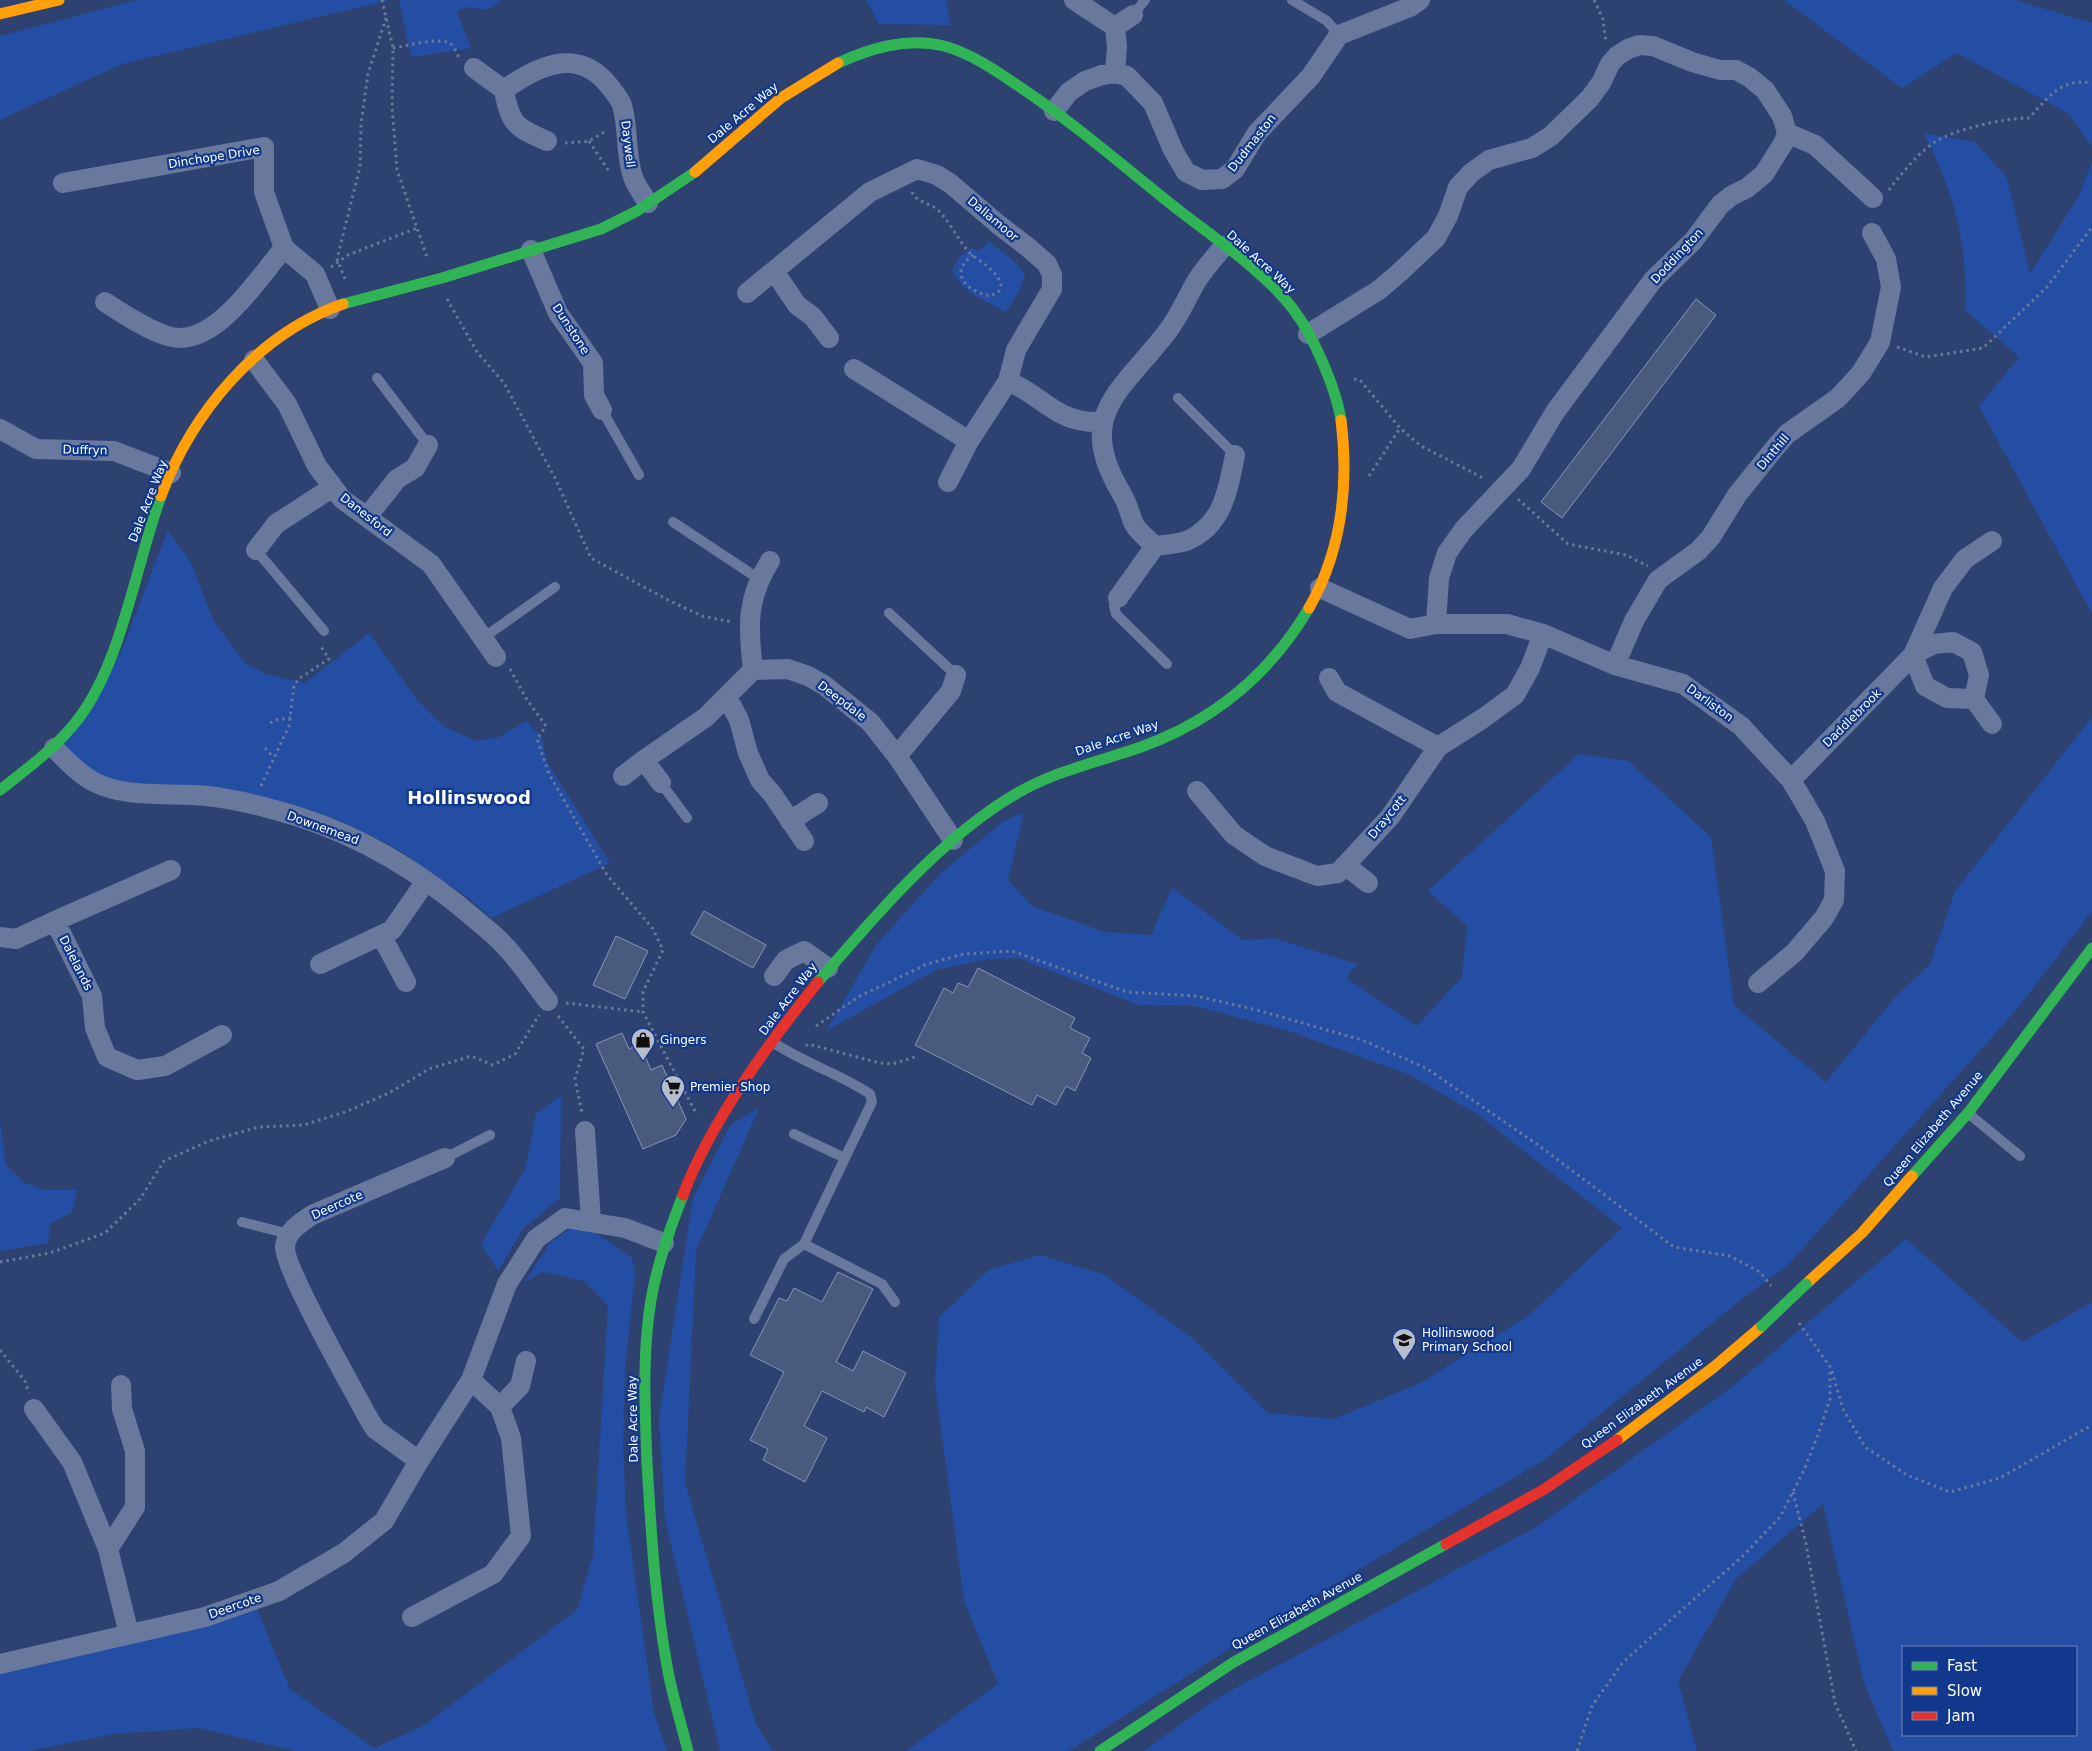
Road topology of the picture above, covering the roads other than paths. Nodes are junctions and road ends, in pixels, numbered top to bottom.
1 (59, 0) edge
2 (1074, 0) edge
3 (1292, 0) edge
4 (1420, 0) edge
5 (1139, 7) edge
6 (0, 14) edge
7 (1115, 27) junction
8 (1339, 35) junction
9 (474, 68) road end
10 (1115, 74) junction
11 (504, 90) junction
12 (1054, 111) junction
13 (1787, 133) junction
14 (547, 140) road end
15 (63, 183) dead end
16 (1878, 198) road end
17 (648, 203) junction
18 (1872, 233) dead end
19 (1224, 246) junction
20 (284, 248) junction
21 (531, 250) junction
22 (774, 272) junction
23 (747, 293) dead end
24 (105, 302) dead end
25 (330, 309) junction
26 (1308, 334) junction
27 (829, 338) dead end
28 (254, 360) junction
29 (854, 369) dead end
30 (377, 378) dead end
31 (1008, 381) junction
32 (1178, 398) dead end
33 (602, 410) joint
34 (1101, 422) junction
35 (0, 429) edge
36 (969, 441) junction
37 (428, 445) joint
38 (1235, 455) joint
39 (171, 473) junction
40 (639, 475) dead end
41 (948, 482) dead end
42 (333, 487) junction
43 (367, 517) junction
44 (673, 522) dead end
45 (1992, 541) dead end
46 (1156, 546) junction
47 (256, 550) joint
48 (770, 561) dead end
49 (759, 578) junction
50 (555, 587) dead end
51 (1320, 588) junction
52 (1118, 598) joint
53 (889, 613) dead end
54 (1436, 624) junction
55 (324, 632) road end
56 (1543, 634) junction
57 (483, 638) junction
58 (1913, 655) junction
59 (496, 656) road end
60 (1167, 664) dead end
61 (1615, 665) junction
62 (753, 670) junction
63 (956, 675) joint
64 (1329, 678) dead end
65 (727, 697) junction
66 (1974, 699) junction
67 (1992, 724) dead end
68 (1438, 747) junction
69 (54, 748) junction
70 (897, 756) junction
71 (644, 760) junction
72 (623, 776) dead end
73 (1791, 780) junction
74 (661, 783) joint
75 (0, 790) edge
76 (1197, 791) dead end
77 (818, 803) dead end
78 (687, 818) dead end
79 (790, 821) junction
80 (953, 840) junction
81 (804, 841) dead end
82 (1345, 865) junction
83 (171, 870) dead end
84 (426, 882) junction
85 (1368, 883) dead end
86 (55, 921) junction
87 (381, 935) junction
88 (0, 937) edge
89 (2092, 948) edge
90 (320, 964) dead end
91 (828, 968) junction
92 (774, 976) dead end
93 (406, 982) dead end
94 (1758, 983) dead end
95 (548, 1001) road end
96 (222, 1036) dead end
97 (773, 1042) junction
98 (1968, 1113) junction
99 (585, 1131) road end
100 (794, 1134) dead end
101 (490, 1135) dead end
102 (2020, 1156) dead end
103 (445, 1158) joint
104 (845, 1158) junction
105 (591, 1221) junction
106 (242, 1222) dead end
107 (289, 1234) junction
108 (664, 1243) junction
109 (804, 1244) junction
110 (895, 1302) dead end
111 (754, 1319) dead end
112 (526, 1361) dead end
113 (471, 1380) junction
114 (121, 1385) dead end
115 (500, 1407) junction
116 (34, 1409) road end
117 (419, 1461) junction
118 (108, 1548) junction
119 (412, 1617) dead end
120 (129, 1634) junction
121 (0, 1664) edge
122 (688, 1751) edge
123 (1100, 1751) edge

1 - 6 main road
2 - 7 street
3 - 8 lane
4 - 8 street
5 - 7 street
7 - 10 street
8 - 10 street, Dudmaston
9 - 11 street
10 - 12 street
11 - 14 street
11 - 17 street, Daywell
12 - 17 main road, Dale Acre Way
12 - 19 main road, Dale Acre Way
13 - 16 street
13 - 26 street
13 - 54 street, Doddington
15 - 20 street, Dinchope Drive
17 - 21 main road, Dale Acre Way
18 - 61 street, Dinthill
19 - 26 main road, Dale Acre Way
19 - 34 street
20 - 24 street
20 - 25 street
21 - 25 main road, Dale Acre Way
21 - 33 street, Dunstone
22 - 23 street, Dallamoor
22 - 27 street
22 - 31 street, Dallamoor
25 - 28 main road, Dale Acre Way
26 - 51 main road, Dale Acre Way
28 - 39 main road, Dale Acre Way
28 - 42 street, Danesford
29 - 36 street
30 - 37 lane
31 - 34 street
31 - 36 street, Dallamoor
32 - 38 lane
33 - 40 lane
34 - 46 street
35 - 39 street, Duffryn
36 - 41 street, Dallamoor
37 - 43 street
38 - 46 street
39 - 69 main road, Dale Acre Way
42 - 43 street, Danesford
42 - 47 street
43 - 57 street, Danesford
44 - 49 lane
45 - 58 street, Daddlebrook
46 - 52 street
47 - 55 lane
48 - 49 street
49 - 62 street
50 - 57 lane
51 - 54 street, Darliston
51 - 80 main road, Dale Acre Way
52 - 60 lane
53 - 63 lane
54 - 56 street, Darliston
56 - 61 street, Darliston
56 - 68 street, Draycott
57 - 59 street, Danesford
58 - 66 street
58 - 66 street, Daddlebrook
58 - 73 street, Daddlebrook
61 - 73 street, Darliston
62 - 65 street
62 - 70 street, Deepdale
63 - 70 street
64 - 68 street
65 - 71 street
65 - 79 street
66 - 67 street
68 - 82 street, Draycott
69 - 75 main road, Dale Acre Way
69 - 84 street, Downemead
70 - 80 street, Deepdale
71 - 72 street
71 - 74 street
73 - 94 street, Darliston
74 - 78 lane
76 - 82 street, Draycott
77 - 79 street
79 - 81 street
80 - 91 main road, Dale Acre Way
82 - 85 street
83 - 86 street
84 - 87 street
84 - 95 street, Downemead
86 - 88 street, Dalelands
86 - 96 street, Dalelands
87 - 90 street
87 - 93 street
89 - 98 main road, Queen Elizabeth Avenue
91 - 92 street
91 - 97 main road, Dale Acre Way
97 - 104 lane
97 - 108 main road, Dale Acre Way
98 - 102 lane
98 - 123 main road, Queen Elizabeth Avenue, bridge
99 - 105 street
100 - 104 lane
101 - 103 lane
103 - 107 street, Deercote
104 - 109 lane
105 - 108 street, Deercote
105 - 113 street, Deercote
106 - 107 lane
107 - 117 street
108 - 122 main road, Dale Acre Way
109 - 110 lane
109 - 111 lane
112 - 115 street
113 - 115 street
113 - 117 street, Deercote
114 - 118 street
115 - 119 street
116 - 118 street
117 - 120 street, Deercote
118 - 120 street
120 - 121 street, Deercote

